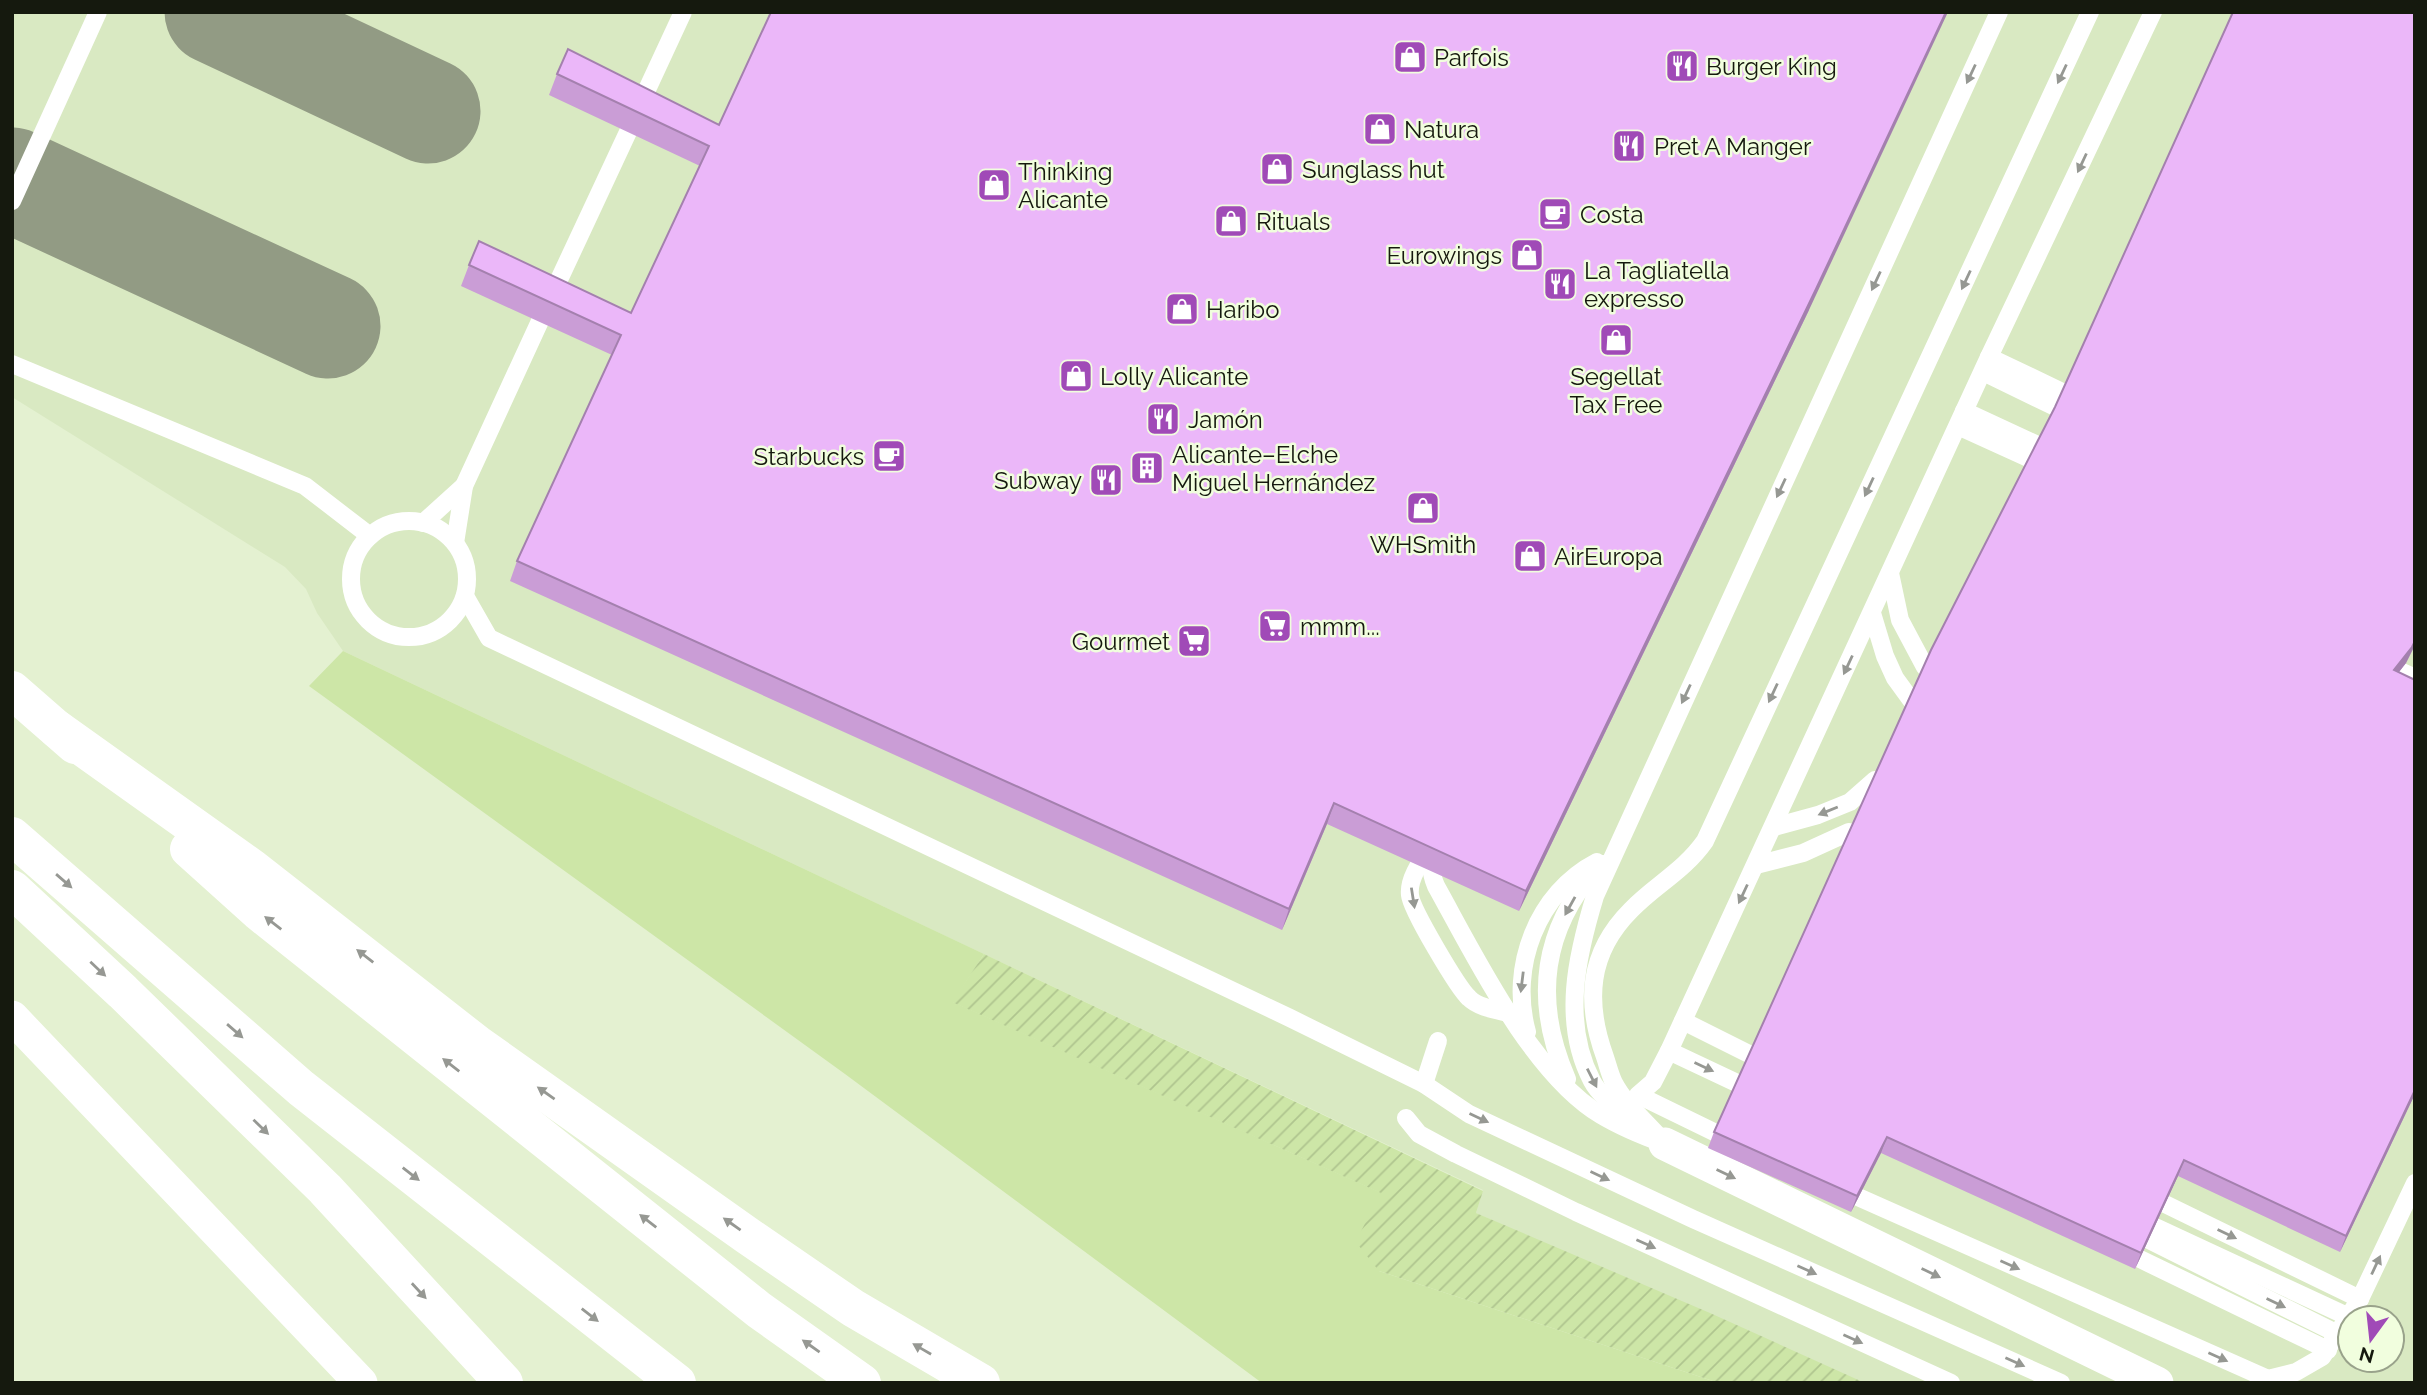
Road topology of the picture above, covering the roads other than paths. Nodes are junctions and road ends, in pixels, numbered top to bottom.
1 (98, 12) edge
2 (683, 12) edge
3 (1999, 12) edge
4 (2090, 12) edge
5 (2153, 12) edge
6 (638, 109) edge
7 (628, 132) edge
8 (12, 201) edge
9 (550, 299) edge
10 (540, 321) edge
11 (12, 364) edge
12 (1986, 365) junction
13 (2092, 415) edge
14 (1961, 419) junction
15 (2069, 468) edge
16 (464, 486) junction
17 (423, 523) junction
18 (370, 536) junction
19 (455, 542) junction
20 (1890, 573) junction
21 (465, 596) junction
22 (1872, 613) junction
23 (1926, 667) edge
24 (12, 690) edge
25 (1911, 700) edge
26 (57, 729) junction
27 (1875, 780) edge
28 (1774, 827) junction
29 (1849, 832) edge
30 (12, 836) edge
31 (1613, 853) junction
32 (1756, 865) junction
33 (12, 889) edge
34 (1509, 1013) junction
35 (12, 1017) edge
36 (1683, 1021) junction
37 (1438, 1041) dead end
38 (1530, 1042) junction
39 (1669, 1051) junction
40 (1751, 1055) edge
41 (1424, 1084) junction
42 (1739, 1084) edge
43 (1574, 1094) junction
44 (1406, 1118) dead end
45 (1716, 1133) edge
46 (1665, 1144) junction
47 (2415, 1183) edge
48 (1858, 1197) edge
49 (2165, 1204) edge
50 (2140, 1259) edge
51 (2360, 1299) junction
52 (2357, 1304) edge
53 (2336, 1311) edge
54 (2336, 1333) edge
55 (2336, 1337) edge
56 (2328, 1350) junction
57 (361, 1383) edge
58 (504, 1383) edge
59 (677, 1383) edge
60 (862, 1383) edge
61 (981, 1383) edge
62 (1951, 1383) edge
63 (2061, 1383) edge
64 (2157, 1383) edge

1 - 8 lane
2 - 6 lane
3 -> 31 lane
4 -> 46 lane
5 -> 12 lane
7 - 9 lane
10 - 16 lane
11 - 18 lane
12 - 13 lane
12 - 14 lane
14 - 15 lane
14 - 20 lane
16 - 17 lane
16 - 19 lane
17 - 18 lane
17 - 19 lane
18 - 21 lane
19 - 21 lane
20 - 22 lane
20 - 23 lane
21 - 41 lane
22 - 25 lane
22 -> 28 lane
24 - 26 highway
60 -> 26 highway
61 -> 26 highway
27 -> 28 lane
28 - 32 lane
29 - 32 lane
30 -> 59 highway
31 -> 38 lane
31 -> 43 lane
31 -> 46 lane
32 -> 36 lane
33 -> 58 highway
34 -> 34 lane
34 - 38 lane
35 - 57 street
36 - 39 lane
36 - 40 lane
37 - 41 lane
38 - 43 lane
39 -> 42 lane
39 - 45 lane
41 -> 63 lane
43 - 46 lane
44 -> 62 lane
46 -> 64 street
51 -> 47 lane
48 -> 56 lane
49 -> 51 lane
50 - 56 lane
51 - 52 lane
53 -> 54 lane
55 - 56 lane

